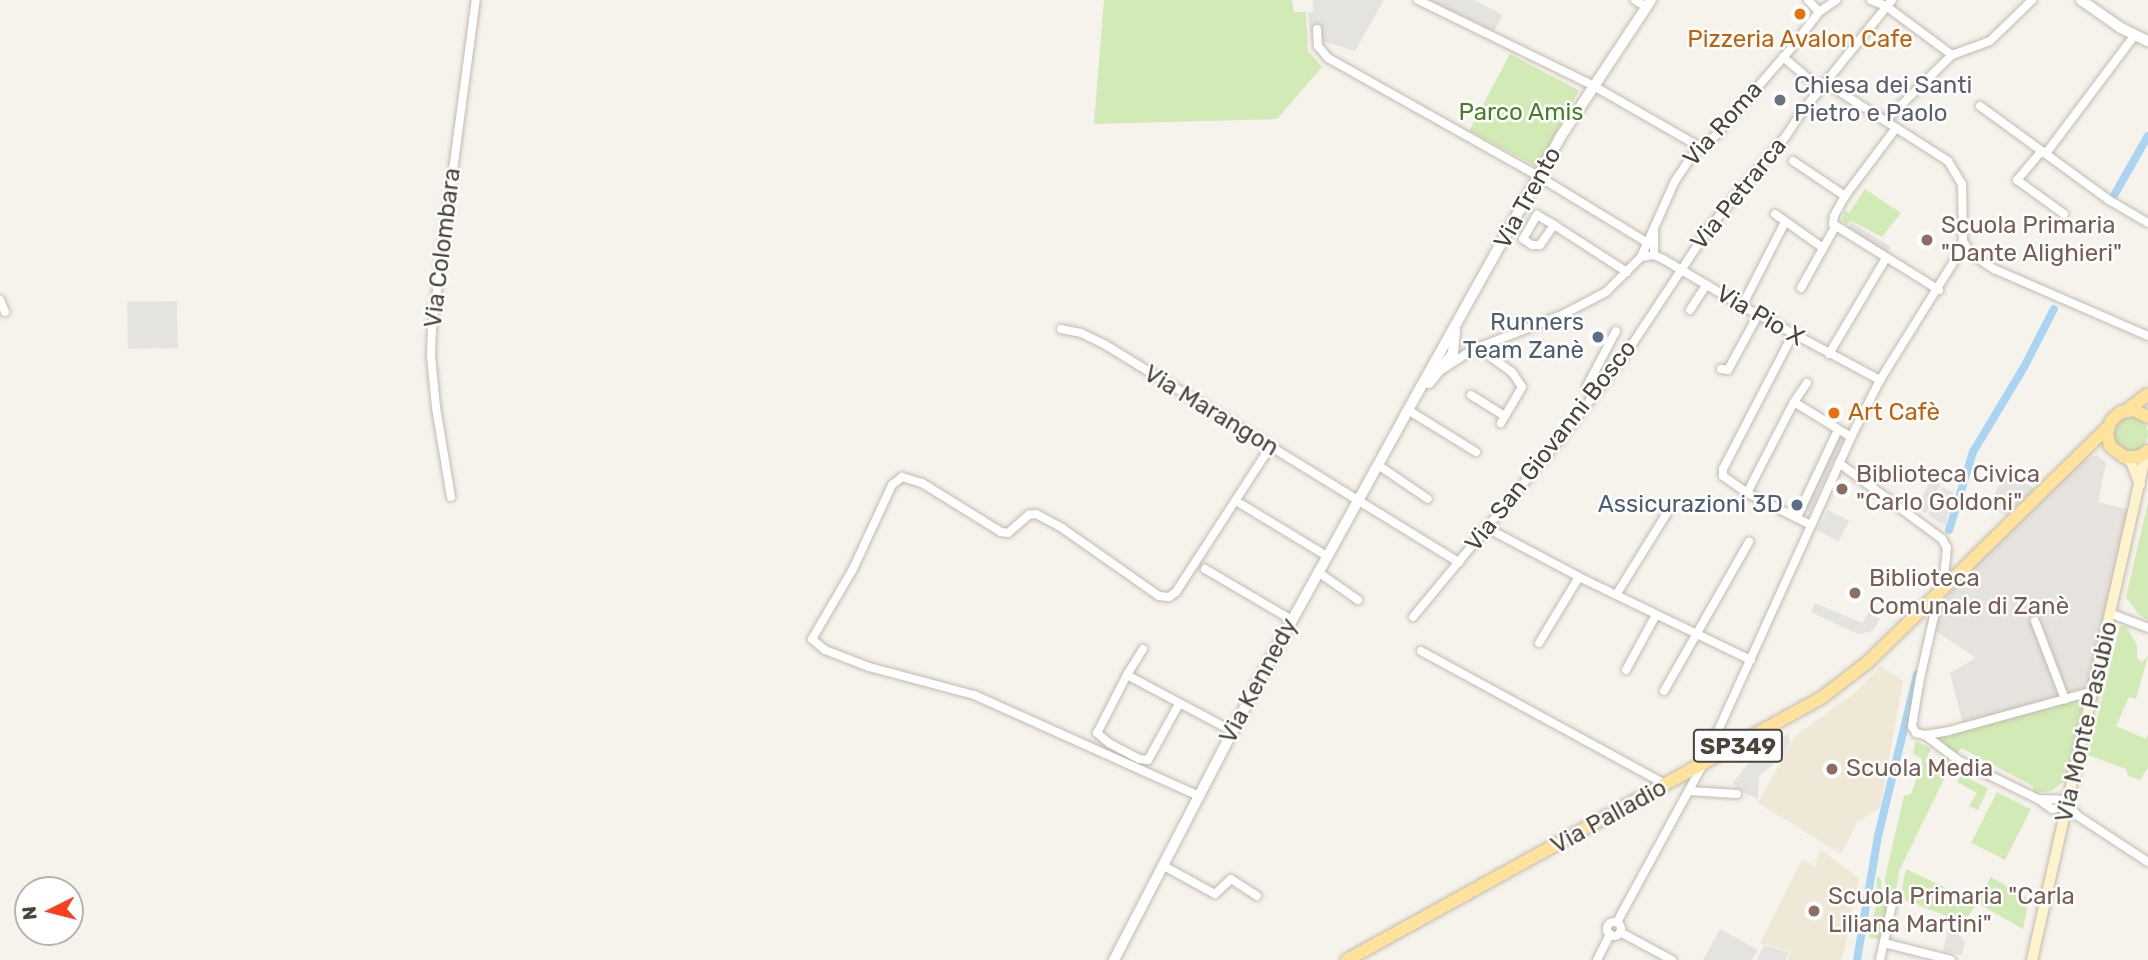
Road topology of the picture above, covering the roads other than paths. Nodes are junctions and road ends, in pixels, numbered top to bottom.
1 (476, 0) edge
2 (1418, 0) edge
3 (1635, 0) edge
4 (1808, 0) edge
5 (1836, 0) edge
6 (1871, 0) edge
7 (2032, 0) edge
8 (2081, 0) edge
9 (1889, 3) edge
10 (1649, 4) edge
11 (1819, 12) junction
12 (1317, 29) dead end
13 (2135, 35) junction
14 (2148, 41) edge
15 (1952, 55) junction
16 (1783, 57) junction
17 (1592, 85) junction
18 (1822, 85) junction
19 (1980, 106) dead end
20 (1886, 120) junction
21 (1896, 128) junction
22 (1700, 147) junction
23 (2046, 152) junction
24 (1793, 161) dead end
25 (1538, 176) junction
26 (1846, 196) junction
27 (1774, 214) dead end
28 (2064, 214) dead end
29 (1785, 222) junction
30 (2148, 223) edge
31 (1554, 225) junction
32 (1835, 227) junction
33 (1654, 229) junction
34 (1511, 230) junction
35 (1523, 239) junction
36 (1646, 242) junction
37 (1965, 246) junction
38 (1823, 248) junction
39 (1654, 255) junction
40 (1641, 257) junction
41 (1886, 258) junction
42 (1680, 269) junction
43 (1627, 272) junction
44 (1706, 285) junction
45 (1801, 288) dead end
46 (1938, 290) junction
47 (0, 300) edge
48 (1742, 306) junction
49 (1690, 310) dead end
50 (5, 312) dead end
51 (1758, 315) junction
52 (1061, 329) dead end
53 (1616, 331) dead end
54 (1793, 334) junction
55 (2148, 336) edge
56 (1483, 346) junction
57 (1449, 349) junction
58 (1472, 350) junction
59 (1829, 354) junction
60 (1438, 366) junction
61 (1721, 369) dead end
62 (1880, 380) junction
63 (1807, 383) dead end
64 (2148, 394) edge
65 (1471, 396) dead end
66 (1592, 397) junction
67 (1794, 402) junction
68 (1409, 407) junction
69 (2127, 410) junction
70 (2148, 417) edge
71 (2108, 427) junction
72 (1838, 430) junction
73 (1851, 437) junction
74 (1270, 447) junction
75 (1476, 452) dead end
76 (2147, 452) edge
77 (2119, 454) junction
78 (2076, 459) junction
79 (1839, 463) junction
80 (1378, 465) junction
81 (2140, 484) junction
82 (1747, 493) junction
83 (451, 497) dead end
84 (1359, 498) junction
85 (1428, 499) dead end
86 (1241, 504) dead end
87 (1667, 513) dead end
88 (1797, 517) junction
89 (1811, 524) junction
90 (1487, 528) junction
91 (1749, 542) dead end
92 (1327, 556) junction
93 (1460, 562) junction
94 (1205, 569) dead end
95 (1318, 572) junction
96 (1579, 577) junction
97 (1943, 590) junction
98 (1616, 595) junction
99 (1358, 600) dead end
100 (2112, 614) junction
101 (1656, 615) junction
102 (1413, 617) dead end
103 (1292, 620) junction
104 (2035, 621) dead end
105 (2148, 628) edge
106 (1695, 634) junction
107 (1539, 643) dead end
108 (1143, 649) dead end
109 (1421, 651) dead end
110 (1751, 660) junction
111 (1626, 670) dead end
112 (1127, 675) junction
113 (1664, 691) dead end
114 (2094, 691) junction
115 (2065, 699) junction
116 (1179, 704) junction
117 (1232, 731) junction
118 (1925, 735) junction
119 (1702, 765) junction
120 (1667, 785) junction
121 (2073, 785) junction
122 (1689, 791) junction
123 (1737, 794) dead end
124 (1199, 796) junction
125 (2052, 798) junction
126 (2038, 799) junction
127 (2068, 806) junction
128 (2052, 809) junction
129 (2063, 830) junction
130 (2148, 862) edge
131 (1164, 866) junction
132 (1257, 896) dead end
133 (1894, 901) dead end
134 (1616, 922) junction
135 (1620, 932) junction
136 (1610, 934) junction
137 (1884, 943) junction
138 (1114, 960) edge
139 (1347, 960) edge
140 (1597, 960) edge
141 (1672, 960) edge
142 (1880, 960) edge
143 (1951, 960) edge
144 (2032, 960) edge

1 - 83 street, Via Colombara
2 - 17 street
3 - 10 street
4 - 11 street
5 - 11 street, Via Roma
6 - 9 street
7 - 15 street
8 - 13 street
9 - 15 street
9 - 18 street, Via Petrarca
10 - 17 street, Via Trento
11 - 16 street, Via Roma
12 - 25 street
13 - 14 street
13 - 23 street
15 - 20 street
16 - 18 street
16 - 22 street, Via Roma
17 - 22 street
17 - 25 street, Via Trento
18 - 20 street
18 - 42 street, Via Petrarca
19 - 23 street
20 - 21 street
21 - 26 street
21 - 37 street
22 - 33 street, Via Roma
23 - 28 street
23 - 30 street
24 - 26 street
25 - 34 street, Via Trento
25 - 36 street
26 - 32 street
27 - 29 street
29 - 38 street
29 - 48 street
31 - 35 street
31 - 35 street
31 - 43 street
32 - 38 street
32 - 41 street
33 - 36 street, Via Roma
33 - 39 street, Via Roma
34 - 35 street
34 - 57 street, Via Trento
36 - 40 street, Via Roma
37 - 46 street
37 - 55 street
38 - 45 street
39 - 40 street
39 - 42 street, Via Pio X
40 - 43 street, Via Roma
41 - 46 street
41 - 59 street
42 - 44 street, Via Pio X
42 - 66 street, Via San Giovanni Bosco
43 - 56 street, Via Roma
44 - 48 street, Via Pio X
44 - 49 street
46 - 62 street
47 - 50 street
48 - 51 street, Via Pio X
51 - 54 street, Via Pio X
51 - 61 street
52 - 74 street, Via Marangon
53 - 66 street
54 - 59 street, Via Pio X
54 - 82 street
56 - 58 street, Via Roma
56 - 65 street
57 - 58 street, Via Roma
57 - 60 street, Via Trento
58 - 60 street, Via Roma
59 - 62 street, Via Pio X
60 - 68 street, Via Kennedy
62 - 73 street
63 - 67 street
64 - 69 main road, SP349
66 - 90 street, Via San Giovanni Bosco
67 - 72 street
67 - 82 street
68 - 75 street
68 - 80 street, Via Kennedy
69 - 70 main road
69 - 71 main road, SP349
71 - 77 main road
71 - 78 main road, SP349
72 - 73 street
72 - 88 street
73 - 79 street
74 - 84 street, Via Marangon
74 - 124 street
76 - 77 main road
76 - 81 main road, Via Monte Pasubio
77 - 78 main road
77 - 81 main road
78 - 97 main road, Via Palladio / SP349
79 - 89 street
79 - 97 street
80 - 84 street, Via Kennedy
80 - 85 street
81 - 100 main road, Via Monte Pasubio
82 - 88 street
84 - 92 street, Via Kennedy
84 - 93 street, Via Marangon
86 - 92 street
87 - 98 street
88 - 89 street
89 - 110 street
90 - 93 street, Via San Giovanni Bosco
90 - 96 street
91 - 106 street
92 - 95 street, Via Kennedy
93 - 102 street, Via San Giovanni Bosco
94 - 103 street
95 - 99 street
95 - 103 street, Via Kennedy
96 - 98 street
96 - 107 street
97 - 118 street
97 - 119 main road, Via Palladio / SP349
98 - 101 street
100 - 105 street
100 - 114 main road, Via Monte Pasubio
101 - 106 street
101 - 111 street
103 - 117 street, Via Kennedy
104 - 115 street
106 - 110 street
106 - 113 street
108 - 112 street
109 - 120 street
110 - 119 street
112 - 116 street
112 - 116 street
114 - 115 street
114 - 121 main road, Via Monte Pasubio
115 - 118 street
116 - 117 street
117 - 124 street, Via Kennedy
118 - 126 street
119 - 120 main road, Via Palladio / SP349
119 - 122 street
120 - 139 main road, Via Palladio / SP349
121 - 125 street
121 - 127 main road, Via Monte Pasubio
122 - 123 street
122 - 134 street
124 - 131 street, Via Kennedy
125 - 126 street
125 - 127 street
126 - 128 street
127 - 128 street
127 - 129 main road, Via Monte Pasubio
127 - 130 street
128 - 129 street
129 - 144 main road, Via Monte Pasubio
131 - 132 street
131 - 138 street, Via Kennedy
133 - 137 street
134 - 135 street
134 - 136 street
135 - 136 street
135 - 141 street
136 - 140 street
137 - 142 street
137 - 143 street

